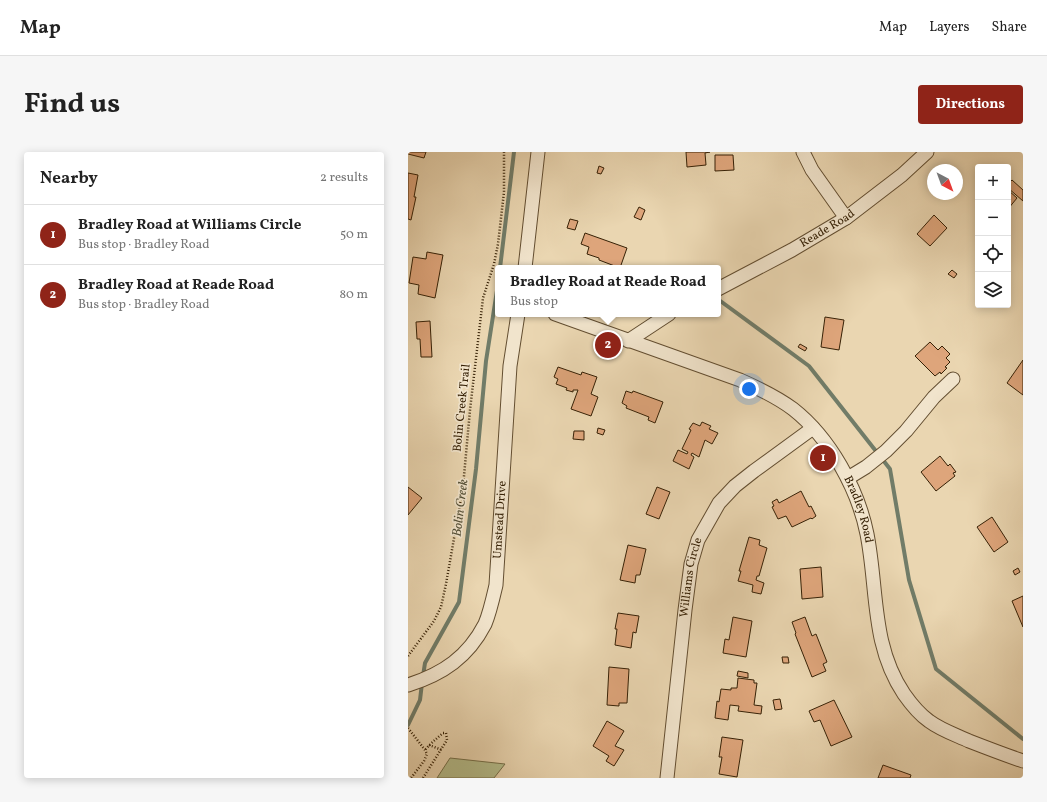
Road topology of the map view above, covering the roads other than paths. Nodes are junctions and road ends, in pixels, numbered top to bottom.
1 (538, 152) edge
2 (803, 152) edge
3 (927, 152) edge
4 (846, 218) junction
5 (524, 265) edge
6 (721, 287) edge
7 (518, 317) edge
8 (563, 317) edge
9 (664, 317) edge
10 (628, 341) junction
11 (953, 379) dead end
12 (813, 428) junction
13 (848, 478) junction
14 (408, 685) edge
15 (1023, 762) edge
16 (667, 778) edge

1 - 5 street
2 - 4 street
3 - 4 street, Reade Road
4 - 6 street, Reade Road
7 - 14 street, Umstead Drive
8 - 10 street, Bradley Road
9 - 10 street
10 - 12 street, Bradley Road
11 - 13 street
12 - 13 street, Bradley Road
12 - 16 street, Williams Circle
13 - 15 street, Bradley Road

